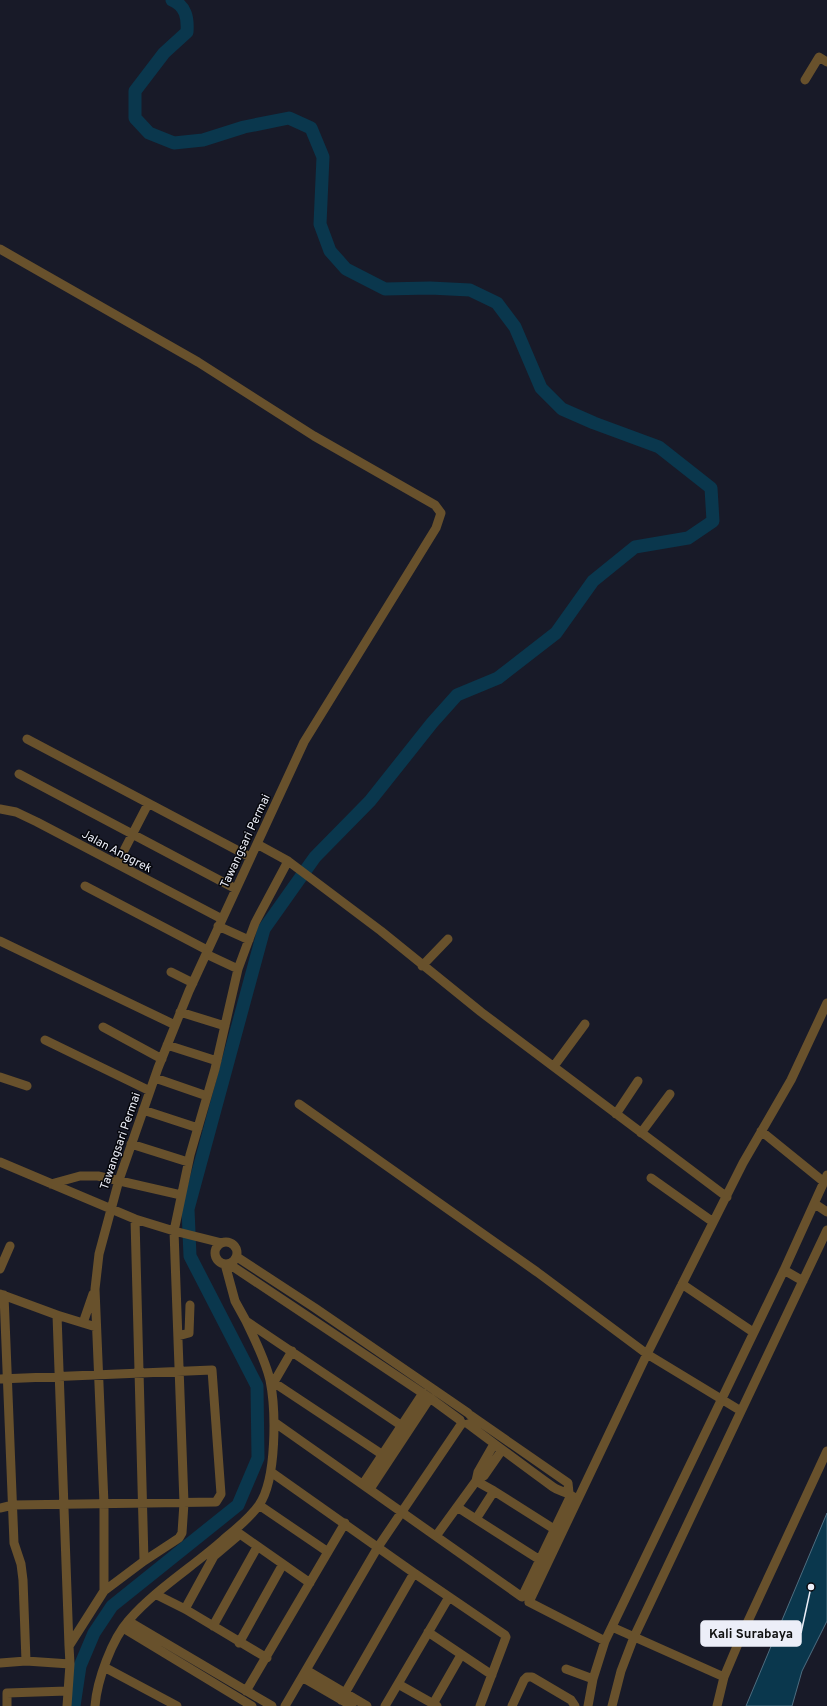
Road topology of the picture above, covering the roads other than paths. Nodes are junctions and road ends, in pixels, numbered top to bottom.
1 (827, 62) edge
2 (805, 80) dead end
3 (0, 249) edge
4 (27, 739) dead end
5 (19, 774) dead end
6 (148, 804) junction
7 (0, 809) edge
8 (132, 834) junction
9 (257, 844) junction
10 (250, 858) junction
11 (290, 863) junction
12 (117, 864) junction
13 (85, 886) dead end
14 (236, 889) junction
15 (220, 923) junction
16 (448, 939) dead end
17 (248, 940) junction
18 (0, 941) edge
19 (206, 952) junction
20 (422, 966) junction
21 (238, 969) junction
22 (171, 972) dead end
23 (193, 983) junction
24 (827, 1003) edge
25 (180, 1012) junction
26 (585, 1024) dead end
27 (175, 1025) junction
28 (225, 1026) junction
29 (103, 1027) dead end
30 (45, 1040) dead end
31 (167, 1045) junction
32 (162, 1059) junction
33 (217, 1061) junction
34 (554, 1066) junction
35 (0, 1077) edge
36 (155, 1078) junction
37 (638, 1081) dead end
38 (27, 1086) dead end
39 (150, 1091) junction
40 (670, 1094) dead end
41 (207, 1096) junction
42 (299, 1104) dead end
43 (143, 1110) junction
44 (616, 1114) junction
45 (198, 1128) junction
46 (761, 1130) junction
47 (642, 1133) junction
48 (131, 1144) junction
49 (0, 1162) edge
50 (188, 1162) junction
51 (651, 1178) dead end
52 (826, 1178) edge
53 (119, 1180) junction
54 (51, 1184) junction
55 (181, 1195) junction
56 (727, 1197) junction
57 (816, 1205) junction
58 (110, 1209) junction
59 (827, 1212) edge
60 (135, 1218) junction
61 (714, 1222) junction
62 (827, 1230) edge
63 (177, 1232) junction
64 (203, 1239) junction
65 (222, 1243) junction
66 (10, 1246) dead end
67 (216, 1256) junction
68 (237, 1257) junction
69 (227, 1264) junction
70 (0, 1269) edge
71 (786, 1271) junction
72 (802, 1280) junction
73 (682, 1284) junction
74 (95, 1289) junction
75 (2, 1294) edge
76 (190, 1305) dead end
77 (315, 1308) junction
78 (57, 1315) junction
79 (309, 1316) junction
80 (246, 1320) junction
81 (83, 1323) junction
82 (96, 1327) junction
83 (753, 1332) junction
84 (178, 1336) junction
85 (292, 1351) junction
86 (647, 1354) junction
87 (389, 1358) junction
88 (384, 1367) junction
89 (179, 1371) junction
90 (139, 1372) junction
91 (98, 1374) junction
92 (58, 1376) junction
93 (4, 1379) edge
94 (272, 1381) junction
95 (426, 1395) junction
96 (723, 1401) junction
97 (739, 1410) junction
98 (466, 1419) junction
99 (274, 1422) junction
100 (405, 1428) junction
101 (494, 1444) junction
102 (502, 1450) junction
103 (524, 1451) junction
104 (827, 1451) edge
105 (386, 1457) junction
106 (516, 1461) junction
107 (271, 1472) junction
108 (477, 1480) junction
109 (367, 1486) junction
110 (494, 1491) junction
111 (572, 1496) junction
112 (142, 1503) junction
113 (184, 1503) junction
114 (64, 1504) junction
115 (104, 1504) junction
116 (13, 1505) junction
117 (259, 1505) junction
118 (457, 1507) junction
119 (0, 1508) edge
120 (402, 1512) junction
121 (476, 1519) junction
122 (345, 1523) junction
123 (554, 1529) junction
124 (436, 1536) junction
125 (257, 1547) junction
126 (378, 1547) junction
127 (328, 1552) junction
128 (540, 1560) junction
129 (144, 1561) junction
130 (283, 1564) junction
131 (414, 1574) junction
132 (310, 1583) junction
133 (104, 1591) junction
134 (156, 1595) junction
135 (449, 1596) junction
136 (186, 1609) junction
137 (126, 1625) junction
138 (213, 1626) junction
139 (614, 1628) junction
140 (428, 1632) junction
141 (632, 1636) junction
142 (605, 1641) junction
143 (239, 1643) junction
144 (68, 1646) junction
145 (461, 1655) junction
146 (266, 1658) junction
147 (26, 1661) junction
148 (0, 1663) edge
149 (70, 1664) junction
150 (104, 1667) junction
151 (566, 1669) dead end
152 (304, 1674) junction
153 (492, 1675) junction
154 (724, 1677) junction
155 (593, 1679) junction
156 (398, 1684) junction
157 (67, 1691) junction
158 (246, 1692) junction
159 (4, 1693) edge
160 (343, 1697) junction
161 (161, 1702) edge
162 (246, 1704) edge
163 (435, 1705) edge
164 (7, 1706) edge
165 (67, 1706) edge
166 (94, 1706) edge
167 (177, 1706) edge
168 (272, 1706) edge
169 (285, 1706) edge
170 (352, 1706) edge
171 (367, 1706) edge
172 (385, 1706) edge
173 (480, 1706) edge
174 (512, 1706) edge
175 (575, 1706) edge
176 (588, 1706) edge
177 (612, 1706) edge
178 (717, 1706) edge

1 - 2 street
3 - 9 street, Tawangsari Permai
4 - 6 street
5 - 8 street
6 - 8 street
6 - 10 street
7 - 12 street, Jalan Anggrek
8 - 12 street
8 - 14 street
9 - 10 street, Tawangsari Permai
9 - 11 street
10 - 14 street, Tawangsari Permai
11 - 17 street
11 - 20 street
12 - 15 street, Jalan Anggrek
13 - 19 street
14 - 15 street, Tawangsari Permai
15 - 17 street, Jalan Anggrek
15 - 19 street, Tawangsari Permai
16 - 20 street
17 - 21 street
18 - 27 street
19 - 21 street
19 - 23 street, Tawangsari Permai
20 - 34 street
21 - 28 street
22 - 23 street
23 - 25 street, Tawangsari Permai
24 - 46 street
25 - 27 street, Tawangsari Permai
25 - 28 street
26 - 34 street
27 - 31 street, Tawangsari Permai
28 - 33 street
29 - 32 street
30 - 39 street
31 - 32 street, Tawangsari Permai
31 - 33 street
32 - 36 street, Tawangsari Permai
33 - 41 street
34 - 44 street
35 - 38 street
36 - 39 street, Tawangsari Permai
36 - 41 street
37 - 44 street
39 - 43 street, Tawangsari Permai
40 - 47 street
41 - 45 street
42 - 86 street
43 - 45 street
43 - 48 street, Tawangsari Permai
44 - 47 street
45 - 50 street
46 - 52 street
46 - 56 street
47 - 56 street
48 - 50 street
48 - 53 street, Tawangsari Permai
49 - 54 street
50 - 55 street
51 - 61 street
52 - 57 street
53 - 54 street
53 - 55 street
53 - 58 street, Tawangsari Permai
54 - 58 street
55 - 63 street
56 - 61 street
57 - 59 street
57 - 71 street
58 - 60 street
58 - 74 street, Tawangsari Permai
60 - 63 street
60 - 90 street
61 - 73 street
62 - 72 street
63 - 64 street
63 - 84 street
64 - 65 street
64 - 67 street
65 - 67 street
65 - 68 street
66 - 70 street
67 - 69 street
68 - 69 street
68 - 77 street
69 - 79 street
69 - 80 street
71 - 72 street
71 - 83 street
72 - 97 street
73 - 83 street
73 - 86 street
74 - 81 street
74 - 82 street
75 - 78 street
75 - 93 street
76 - 84 street
77 - 79 street
77 - 87 street
78 - 81 street
78 - 92 street
79 - 88 street
80 - 85 street
80 - 94 street
81 - 82 street
82 - 91 street
83 - 96 street
84 - 89 street
85 - 94 street
85 - 100 street
86 - 96 street
86 - 111 street
87 - 88 street
87 - 98 street
88 - 95 street
89 - 90 street
89 - 113 street
89 - 113 street
90 - 91 street
90 - 112 street
91 - 92 street
91 - 115 street
92 - 93 street
92 - 114 street
93 - 116 street
94 - 99 street
94 - 105 street
95 - 98 street
95 - 100 street
96 - 97 street
96 - 139 street
97 - 141 street
98 - 101 street
98 - 103 street
98 - 120 street
99 - 107 street
99 - 109 street
100 - 105 street
101 - 102 street
101 - 108 street
102 - 106 street
102 - 108 street
103 - 106 street
103 - 111 street
104 - 154 street
105 - 109 street
106 - 111 street
107 - 117 street
107 - 122 street
108 - 110 street
108 - 118 street
109 - 120 street
110 - 121 street
110 - 123 street
111 - 123 street
111 - 142 street
112 - 113 street
112 - 115 street
112 - 129 street
113 - 129 street
114 - 115 street
114 - 116 street
114 - 144 street
115 - 133 street
116 - 119 street
116 - 147 street
117 - 127 street
117 - 134 street
118 - 121 street
118 - 124 street
120 - 124 street
120 - 126 street
121 - 128 street
122 - 126 street
122 - 127 street
123 - 128 street
124 - 128 street
125 - 130 street
125 - 136 street
125 - 138 street
126 - 131 street
126 - 152 street
127 - 132 street
129 - 133 street
130 - 132 street
130 - 143 street
131 - 135 street
131 - 160 street
132 - 146 street
133 - 144 street
134 - 136 street
134 - 137 street
135 - 140 street
135 - 153 street
136 - 138 street
137 - 150 street
137 - 158 street
137 - 162 street
138 - 143 street
139 - 141 street
139 - 142 street
140 - 145 street
140 - 156 street
141 - 154 street
141 - 177 street
142 - 155 street
143 - 146 street
144 - 149 street
145 - 153 street
145 - 163 street
146 - 158 street
147 - 148 street
147 - 149 street
149 - 157 street
150 - 161 street
150 - 166 street
151 - 155 street
152 - 160 street
152 - 169 street
153 - 173 street
154 - 178 street
155 - 176 street
156 - 163 street
156 - 172 street
157 - 159 street
157 - 165 street
158 - 168 street
159 - 164 street
160 - 170 street
160 - 171 street
161 - 167 street
174 - 175 street

